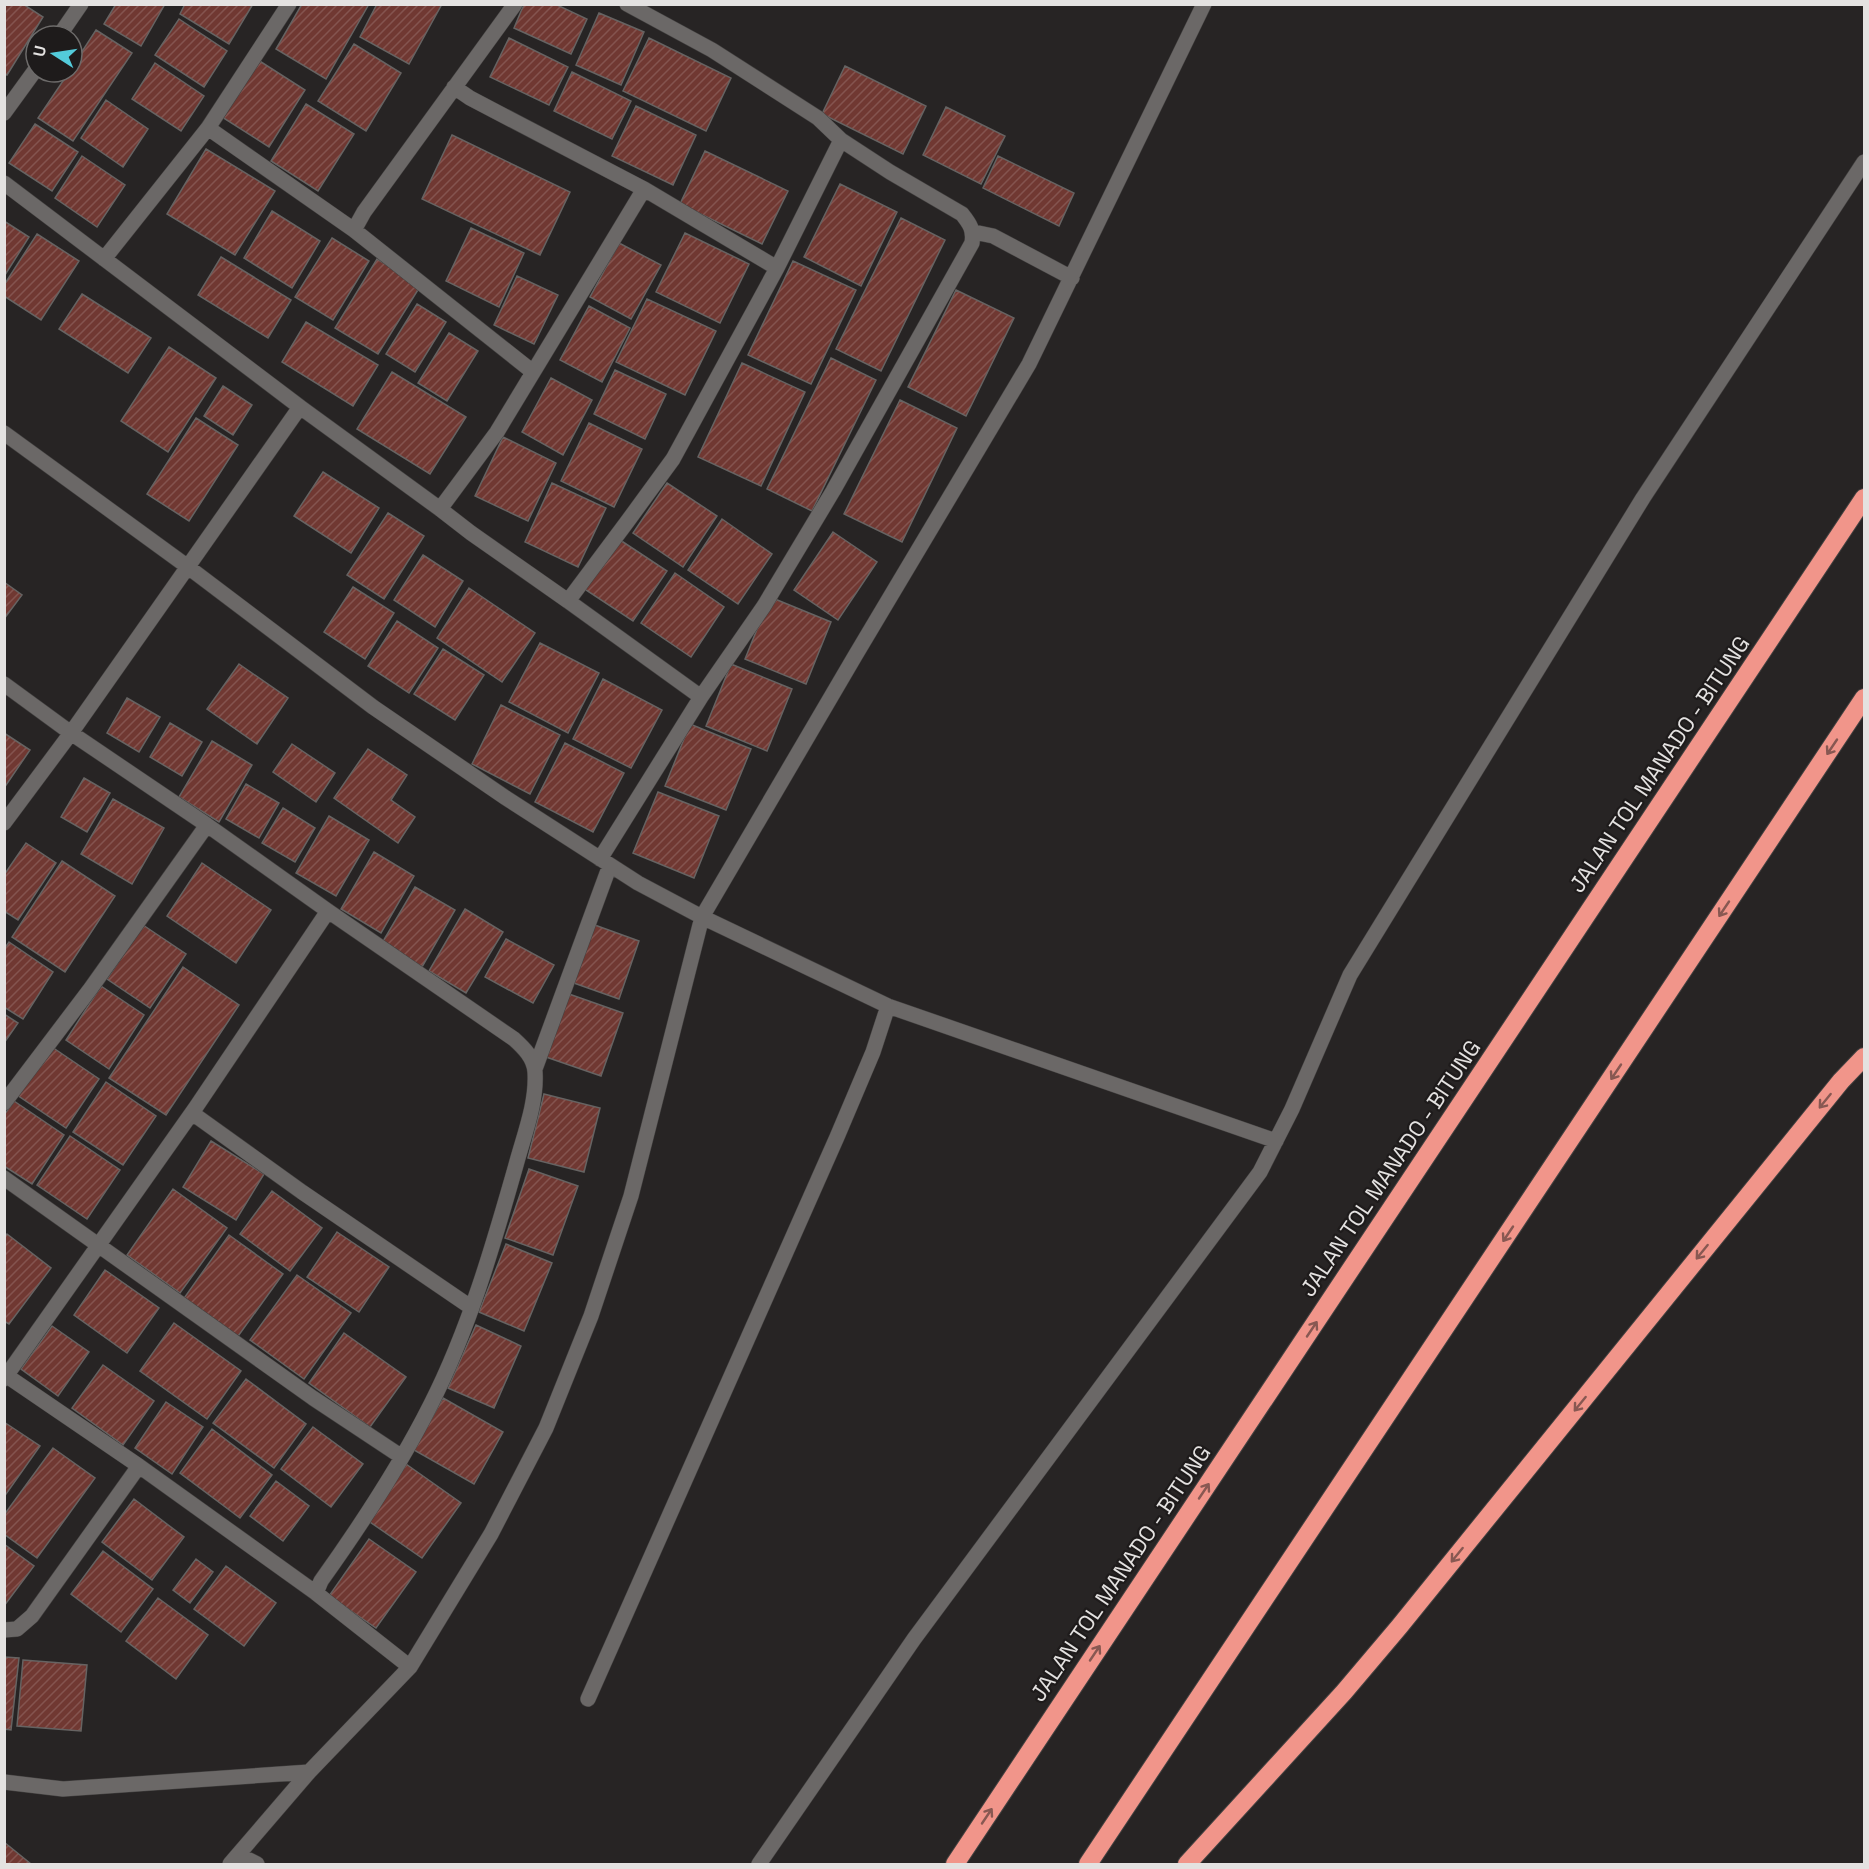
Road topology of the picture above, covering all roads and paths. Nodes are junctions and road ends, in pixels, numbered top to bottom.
1 (81, 4) edge
2 (289, 4) edge
3 (515, 4) edge
4 (627, 4) edge
5 (1204, 4) edge
6 (67, 24) edge
7 (25, 84) edge
8 (454, 87) junction
9 (4, 113) edge
10 (208, 128) junction
11 (841, 140) junction
12 (1864, 162) edge
13 (4, 183) edge
14 (644, 189) junction
15 (354, 230) junction
16 (974, 232) junction
17 (105, 259) junction
18 (777, 268) junction
19 (1072, 278) junction
20 (533, 372) junction
21 (300, 407) junction
22 (4, 433) edge
23 (1864, 498) edge
24 (441, 509) junction
25 (188, 567) junction
26 (568, 600) junction
27 (4, 684) edge
28 (700, 697) junction
29 (1864, 698) edge
30 (71, 733) junction
31 (4, 823) edge
32 (207, 825) junction
33 (605, 862) junction
34 (328, 911) junction
35 (702, 917) junction
36 (888, 1006) junction
37 (1864, 1057) edge
38 (535, 1069) junction
39 (4, 1103) edge
40 (192, 1113) junction
41 (1276, 1141) junction
42 (4, 1178) edge
43 (98, 1246) junction
44 (472, 1308) junction
45 (6, 1378) edge
46 (402, 1457) junction
47 (139, 1466) junction
48 (316, 1593) junction
49 (4, 1630) edge
50 (410, 1667) junction
51 (588, 1699) dead end
52 (309, 1772) junction
53 (4, 1782) edge
54 (234, 1859) edge
55 (257, 1864) edge
56 (759, 1864) edge
57 (955, 1864) edge
58 (1088, 1864) edge
59 (1187, 1864) edge

1 - 6 street
2 - 10 street
3 - 8 street
4 - 11 street
5 - 19 street
7 - 9 street
8 - 14 street
8 - 15 street
10 - 15 street
10 - 17 street
11 - 16 street
11 - 18 street
12 - 41 street
13 - 17 street
14 - 18 street
14 - 20 street
15 - 20 street
16 - 19 street
16 - 28 street
17 - 21 street
18 - 26 street
19 - 35 street
20 - 24 street
21 - 24 street
21 - 25 street
22 - 25 street
57 -> 23 highway, JALAN TOL MANADO - BITUNG
24 - 26 street
25 - 30 street
25 - 33 street
26 - 28 street
27 - 30 street
28 - 33 street
29 -> 58 highway
30 - 31 street
30 - 32 street
32 - 34 street
32 - 39 street
33 - 35 street
33 - 38 street
34 - 38 street
34 - 40 street
35 - 36 street
35 - 50 street
36 - 41 street
36 - 51 street
37 -> 59 highway
38 - 44 street
40 - 43 street
40 - 44 street
41 - 56 street
42 - 43 street
43 - 45 street
43 - 46 street
44 - 46 street
45 - 47 street
46 - 48 street
47 - 48 street
47 - 49 street
48 - 50 street
50 - 52 street
52 - 53 street
52 - 54 street
54 - 55 street

